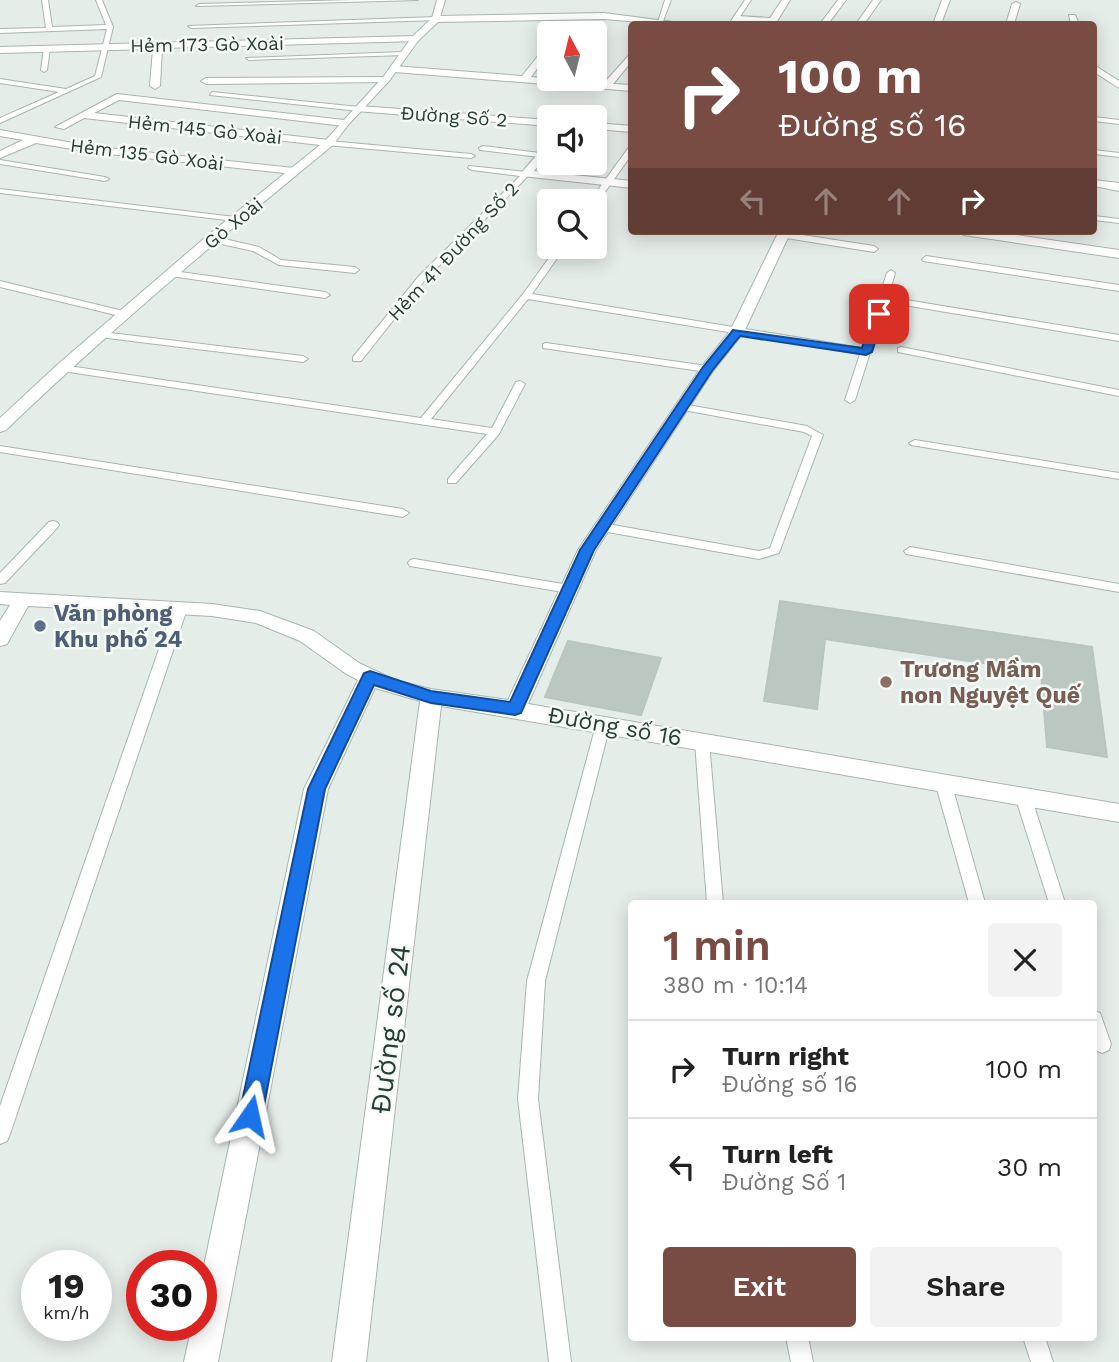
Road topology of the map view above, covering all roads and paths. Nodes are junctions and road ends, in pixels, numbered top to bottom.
1 (45, 0) edge
2 (99, 0) edge
3 (415, 0) edge
4 (441, 0) edge
5 (667, 0) edge
6 (748, 0) edge
7 (786, 0) edge
8 (842, 0) edge
9 (877, 0) edge
10 (946, 0) edge
11 (1016, 4) dead end
12 (199, 6) dead end
13 (604, 16) junction
14 (436, 19) junction
15 (600, 21) edge
16 (643, 21) edge
17 (660, 21) edge
18 (736, 21) edge
19 (773, 21) edge
20 (826, 21) edge
21 (862, 21) edge
22 (938, 21) edge
23 (1011, 21) edge
24 (191, 26) dead end
25 (110, 27) junction
26 (49, 29) junction
27 (0, 31) edge
28 (415, 39) junction
29 (107, 46) junction
30 (158, 46) junction
31 (47, 48) junction
32 (0, 50) edge
33 (403, 54) junction
34 (249, 58) dead end
35 (628, 60) edge
36 (537, 62) edge
37 (1119, 67) edge
38 (1097, 68) edge
39 (44, 69) dead end
40 (1097, 70) edge
41 (390, 74) junction
42 (525, 79) junction
43 (537, 79) edge
44 (0, 81) edge
45 (206, 81) dead end
46 (20, 85) junction
47 (607, 85) edge
48 (155, 86) dead end
49 (607, 86) edge
50 (1119, 86) edge
51 (628, 88) edge
52 (66, 91) junction
53 (0, 93) edge
54 (212, 94) dead end
55 (359, 108) junction
56 (1097, 110) edge
57 (82, 115) junction
58 (1097, 119) edge
59 (0, 121) edge
60 (537, 122) edge
61 (1115, 122) edge
62 (344, 123) junction
63 (60, 127) dead end
64 (607, 127) edge
65 (628, 129) edge
66 (0, 133) edge
67 (35, 139) junction
68 (329, 143) junction
69 (483, 148) dead end
70 (1097, 152) edge
71 (628, 154) edge
72 (0, 155) edge
73 (537, 155) edge
74 (1119, 155) edge
75 (471, 156) dead end
76 (537, 159) edge
77 (0, 162) edge
78 (472, 168) dead end
79 (294, 171) junction
80 (526, 174) junction
81 (105, 179) dead end
82 (607, 182) junction
83 (1097, 183) edge
84 (628, 185) edge
85 (1119, 187) edge
86 (602, 189) edge
87 (0, 191) edge
88 (1097, 218) edge
89 (236, 219) junction
90 (1119, 222) edge
91 (783, 235) edge
92 (795, 235) edge
93 (991, 235) edge
94 (211, 239) junction
95 (874, 249) dead end
96 (1119, 254) edge
97 (552, 259) edge
98 (926, 259) dead end
99 (355, 270) dead end
100 (891, 272) dead end
101 (173, 274) junction
102 (0, 285) edge
103 (1119, 288) edge
104 (325, 295) dead end
105 (526, 296) junction
106 (884, 299) junction
107 (124, 314) junction
108 (737, 332) junction
109 (102, 335) junction
110 (1119, 338) edge
111 (546, 346) dead end
112 (901, 350) dead end
113 (866, 352) junction
114 (303, 359) dead end
115 (356, 359) dead end
116 (62, 368) junction
117 (707, 369) junction
118 (520, 384) dead end
119 (1119, 393) edge
120 (850, 400) dead end
121 (682, 407) junction
122 (424, 421) junction
123 (0, 427) edge
124 (495, 432) junction
125 (915, 443) dead end
126 (0, 449) edge
127 (1119, 476) edge
128 (452, 481) dead end
129 (403, 513) dead end
130 (53, 526) dead end
131 (602, 527) junction
132 (910, 551) dead end
133 (414, 563) dead end
134 (0, 580) edge
135 (1119, 588) edge
136 (569, 589) junction
137 (11, 599) edge
138 (180, 609) junction
139 (0, 639) edge
140 (370, 677) junction
141 (431, 697) junction
142 (515, 709) junction
143 (603, 725) junction
144 (702, 742) junction
145 (943, 782) junction
146 (1023, 796) junction
147 (1119, 813) edge
148 (715, 900) edge
149 (976, 900) edge
150 (1056, 900) edge
151 (1097, 1028) edge
152 (1102, 1044) dead end
153 (0, 1134) edge
154 (798, 1341) edge
155 (1035, 1341) edge
156 (201, 1362) edge
157 (349, 1362) edge
158 (560, 1362) edge
159 (802, 1362) edge
160 (1042, 1362) edge

1 - 26 lane
2 - 25 lane
3 - 12 lane
4 - 14 street
5 - 17 lane
6 - 18 lane
7 - 19 street
8 - 20 street
9 - 21 street
10 - 22 street
11 - 23 street
13 - 14 street
13 - 15 street
13 - 16 street
14 - 24 lane
14 - 28 street, Gò Xoài
25 - 26 lane
25 - 29 lane
26 - 27 lane
28 - 30 street, Hẻm 173 Gò Xoài
28 - 33 street, Gò Xoài
29 - 30 street, Hẻm 173 Gò Xoài
29 - 31 street, Hẻm 173 Gò Xoài
29 - 52 lane
30 - 48 street
31 - 32 street, Hẻm 173 Gò Xoài
31 - 39 lane
33 - 34 lane
33 - 41 street, Gò Xoài
35 - 47 street
36 - 42 street
37 - 38 street
40 - 50 street
41 - 42 street
41 - 45 street
41 - 55 street, Gò Xoài
42 - 43 street
44 - 46 lane
46 - 52 lane
46 - 53 lane
49 - 51 street
52 - 59 lane
54 - 55 lane
55 - 60 street, Đường Số 2
55 - 62 street, Gò Xoài
56 - 61 lane
57 - 62 street
57 - 63 street
57 - 68 street, Hẻm 145 Gò Xoài
58 - 61 lane
62 - 68 street, Gò Xoài
64 - 65 street
66 - 67 street, Hẻm 135 Gò Xoài
67 - 72 street
67 - 79 street, Hẻm 135 Gò Xoài
68 - 75 lane
68 - 79 street, Gò Xoài
69 - 73 lane
70 - 74 lane
71 - 82 lane
76 - 80 street, Hẻm 41 Đường Số 2
77 - 81 lane
78 - 80 lane
79 - 89 street, Gò Xoài
80 - 82 street
80 - 115 lane, Hẻm 41 Đường Số 2
82 - 84 street
82 - 86 lane
83 - 85 street
87 - 89 lane
88 - 90 lane
89 - 94 street, Gò Xoài
91 - 108 street
92 - 95 lane
93 - 96 street
94 - 99 lane
94 - 101 street, Gò Xoài
97 - 105 lane
98 - 103 lane
100 - 106 lane
101 - 104 lane
101 - 107 street, Gò Xoài
102 - 107 lane
105 - 108 lane
105 - 122 lane
106 - 110 lane
106 - 113 lane
107 - 109 street, Gò Xoài
108 - 113 lane
108 - 117 street
109 - 114 lane
109 - 116 street, Gò Xoài
111 - 117 lane
112 - 119 lane
113 - 120 lane
116 - 122 lane
116 - 123 street, Gò Xoài
117 - 121 street
118 - 124 lane
121 - 131 street
121 - 131 lane
122 - 124 lane
124 - 128 lane
125 - 127 lane
126 - 129 lane
130 - 134 lane
131 - 136 street
132 - 135 lane
133 - 136 lane
136 - 142 street
137 - 138 street, Đường số 16
137 - 139 street
138 - 140 street, Đường số 16
138 - 153 lane
140 - 141 street, Đường số 16
140 - 156 street
141 - 142 street, Đường số 16
141 - 157 street, Đường số 24
142 - 143 street, Đường số 16
143 - 144 street, Đường số 16
143 - 158 lane
144 - 145 street, Đường số 16
144 - 148 lane
145 - 146 street, Đường số 16
145 - 149 lane
146 - 147 street, Đường số 16
146 - 150 lane
151 - 152 lane
154 - 159 lane
155 - 160 lane

